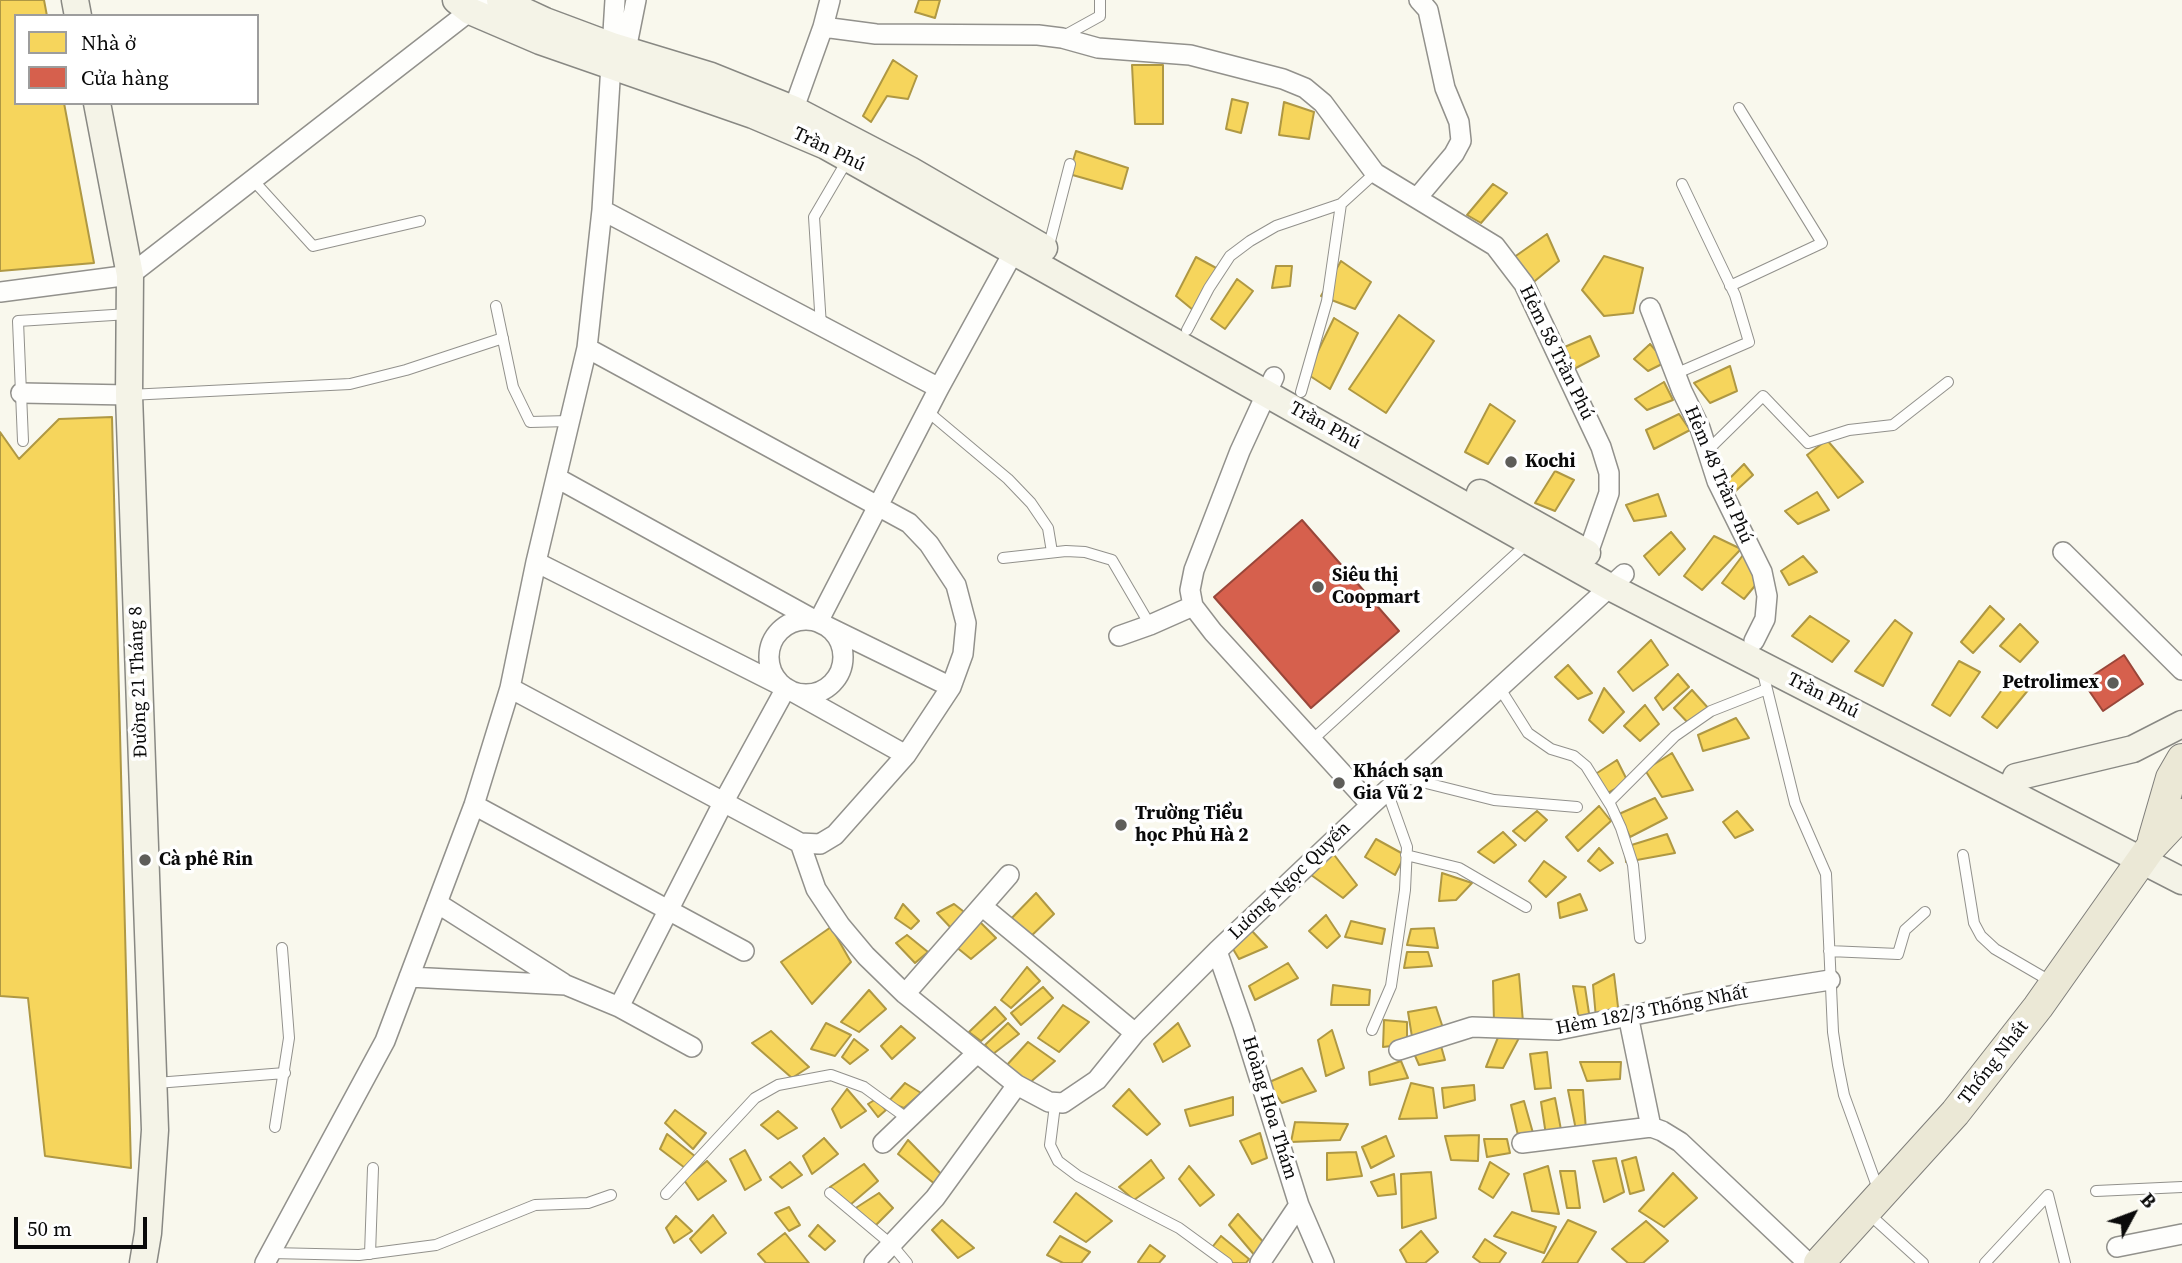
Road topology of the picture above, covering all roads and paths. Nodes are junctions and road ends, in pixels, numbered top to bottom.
1 (500, 0) edge
2 (615, 0) edge
3 (636, 0) edge
4 (830, 0) edge
5 (1100, 0) edge
6 (1419, 0) edge
7 (469, 4) edge
8 (823, 27) junction
9 (1062, 38) junction
10 (616, 54) junction
11 (97, 105) edge
12 (1739, 107) dead end
13 (790, 119) junction
14 (848, 158) junction
15 (1070, 164) dead end
16 (1375, 173) junction
17 (253, 180) junction
18 (1682, 184) dead end
19 (1417, 198) junction
20 (1341, 204) junction
21 (602, 210) junction
22 (421, 220) dead end
23 (1018, 243) junction
24 (1048, 250) junction
25 (130, 275) junction
26 (1730, 286) junction
27 (0, 292) edge
28 (496, 306) dead end
29 (1650, 308) dead end
30 (130, 314) junction
31 (821, 326) junction
32 (1187, 330) junction
33 (503, 338) junction
34 (587, 348) junction
35 (1675, 374) junction
36 (1948, 382) dead end
37 (1271, 385) junction
38 (939, 388) junction
39 (1301, 392) junction
40 (21, 393) junction
41 (129, 395) junction
42 (927, 411) junction
43 (569, 421) junction
44 (23, 441) dead end
45 (1707, 452) junction
46 (557, 478) junction
47 (880, 505) junction
48 (1537, 535) junction
49 (1052, 552) junction
50 (2063, 552) dead end
51 (1588, 553) junction
52 (1003, 558) dead end
53 (536, 562) junction
54 (1617, 580) junction
55 (1193, 606) junction
56 (818, 622) junction
57 (1150, 625) junction
58 (1119, 636) dead end
59 (1757, 653) junction
60 (2182, 670) edge
61 (951, 687) junction
62 (1499, 687) junction
63 (510, 688) junction
64 (786, 688) junction
65 (1767, 689) junction
66 (2182, 724) edge
67 (1311, 741) junction
68 (906, 755) junction
69 (2182, 759) edge
70 (1401, 777) junction
71 (2016, 777) junction
72 (1386, 791) junction
73 (1609, 802) junction
74 (723, 803) junction
75 (474, 805) junction
76 (1371, 805) junction
77 (1577, 807) dead end
78 (2182, 814) edge
79 (800, 843) junction
80 (2146, 853) junction
81 (1406, 855) junction
82 (1963, 855) dead end
83 (2182, 862) edge
84 (1009, 875) dead end
85 (2182, 881) edge
86 (437, 903) junction
87 (982, 907) junction
88 (1526, 907) dead end
89 (668, 910) junction
90 (1925, 912) dead end
91 (1640, 938) dead end
92 (282, 948) dead end
93 (744, 951) dead end
94 (1217, 951) junction
95 (1829, 951) junction
96 (409, 977) junction
97 (1830, 979) junction
98 (2054, 983) junction
99 (566, 985) junction
100 (905, 994) junction
101 (619, 1007) junction
102 (1628, 1016) junction
103 (1372, 1030) dead end
104 (1135, 1033) junction
105 (692, 1047) dead end
106 (1399, 1050) dead end
107 (977, 1053) junction
108 (285, 1073) junction
109 (153, 1084) junction
110 (1017, 1085) junction
111 (1055, 1105) junction
112 (908, 1119) junction
113 (1651, 1126) junction
114 (275, 1127) dead end
115 (883, 1143) dead end
116 (1522, 1143) dead end
117 (373, 1168) dead end
118 (2182, 1187) edge
119 (2096, 1191) dead end
120 (830, 1193) dead end
121 (666, 1194) dead end
122 (611, 1195) dead end
123 (1874, 1204) junction
124 (1298, 1205) junction
125 (2182, 1234) edge
126 (892, 1245) junction
127 (2118, 1247) dead end
128 (370, 1254) junction
129 (268, 1258) edge
130 (2064, 1258) edge
131 (143, 1263) edge
132 (874, 1263) edge
133 (907, 1263) edge
134 (1227, 1263) edge
135 (1260, 1263) edge
136 (1324, 1263) edge
137 (1808, 1263) edge
138 (1819, 1263) edge
139 (1923, 1263) edge
140 (1985, 1263) edge

1 - 10 main road, Trần Phú
2 - 10 street
3 - 10 street
4 - 8 street
5 - 9 lane
6 - 19 street
7 - 10 main road, Trần Phú
7 - 17 street
8 - 9 street
8 - 13 street
9 - 16 street
10 - 13 main road, Trần Phú
10 - 21 street
11 - 25 main road, Đường 21 Tháng 8
12 - 26 lane
13 - 14 main road, Trần Phú
13 - 23 main road, Trần Phú
14 - 23 main road, Trần Phú
14 - 31 lane
15 - 24 lane
16 - 19 street, Hẻm 58 Trần Phú
16 - 20 lane
17 - 22 lane
17 - 25 street
18 - 26 lane
19 - 51 street, Hẻm 58 Trần Phú
20 - 32 lane
20 - 39 lane
21 - 31 street
21 - 34 street
23 - 24 main road, Trần Phú
23 - 37 main road, Trần Phú
23 - 38 street
24 - 32 main road, Trần Phú
25 - 27 street
25 - 30 main road, Đường 21 Tháng 8
26 - 35 lane
28 - 33 lane
29 - 35 street, Hẻm 48 Trần Phú
30 - 40 lane
30 - 41 main road, Đường 21 Tháng 8
31 - 38 street
32 - 37 main road, Trần Phú
33 - 41 lane
33 - 43 lane
34 - 43 street
34 - 47 street
35 - 45 street, Hẻm 48 Trần Phú
36 - 45 lane
37 - 39 main road, Trần Phú
37 - 48 main road, Trần Phú
37 - 55 street
38 - 42 street
39 - 48 main road, Trần Phú
40 - 41 street
40 - 44 lane
41 - 109 main road, Đường 21 Tháng 8
42 - 47 street
42 - 49 lane
43 - 46 street
45 - 59 street, Hẻm 48 Trần Phú
46 - 53 street
46 - 56 street
47 - 56 street
47 - 61 street
48 - 51 main road, Trần Phú
48 - 54 main road, Trần Phú
48 - 67 lane
49 - 52 lane
49 - 57 lane
50 - 60 street
51 - 54 main road, Trần Phú
53 - 63 street
53 - 64 street
54 - 59 main road, Trần Phú
54 - 62 street, Lương Ngọc Quyến
55 - 57 street
55 - 67 street
56 - 61 street
56 - 64 street
56 - 64 street
57 - 58 street
59 - 65 lane
59 - 71 main road, Trần Phú
59 - 80 main road, Trần Phú
61 - 68 street
62 - 70 street, Lương Ngọc Quyến
62 - 73 lane
63 - 74 street
63 - 75 street
64 - 68 street
64 - 74 street
65 - 73 lane
65 - 95 lane
66 - 71 main road
67 - 76 street
68 - 79 street
69 - 80 main road, Thống Nhất
70 - 72 street, Lương Ngọc Quyến
70 - 77 lane
71 - 80 main road, Trần Phú
72 - 76 street, Lương Ngọc Quyến
72 - 81 lane
73 - 91 lane
74 - 79 street
74 - 89 street
75 - 86 street
75 - 89 street
76 - 94 street, Lương Ngọc Quyến
78 - 80 main road, Thống Nhất
79 - 100 street
80 - 83 main road, Trần Phú
80 - 85 main road, Trần Phú
80 - 98 main road, Thống Nhất
81 - 88 lane
81 - 103 lane
82 - 98 lane
84 - 87 street
86 - 96 street
86 - 99 street
87 - 100 street
87 - 104 street
89 - 93 street
89 - 101 street
90 - 95 lane
92 - 108 lane
94 - 104 street, Lương Ngọc Quyến
94 - 124 street, Hoàng Hoa Thám
95 - 97 lane
96 - 99 street
96 - 129 street
97 - 102 street, Hẻm 182/3 Thống Nhất
97 - 123 lane
98 - 123 main road, Thống Nhất
99 - 101 street
100 - 107 street
101 - 105 street
102 - 106 street, Hẻm 182/3 Thống Nhất
102 - 113 street
104 - 111 street, Lương Ngọc Quyến
107 - 110 street
107 - 112 street
108 - 109 lane
108 - 114 lane
109 - 131 main road, Đường 21 Tháng 8
110 - 111 street
110 - 126 street
111 - 134 lane
112 - 115 street
112 - 121 lane
113 - 116 street
113 - 137 street
117 - 128 lane
118 - 119 lane
120 - 126 lane
122 - 128 lane
123 - 138 main road, Thống Nhất
123 - 139 lane
124 - 135 street
124 - 136 street, Hoàng Hoa Thám
125 - 127 street
126 - 132 street
126 - 133 lane
128 - 129 lane
130 - 140 lane

